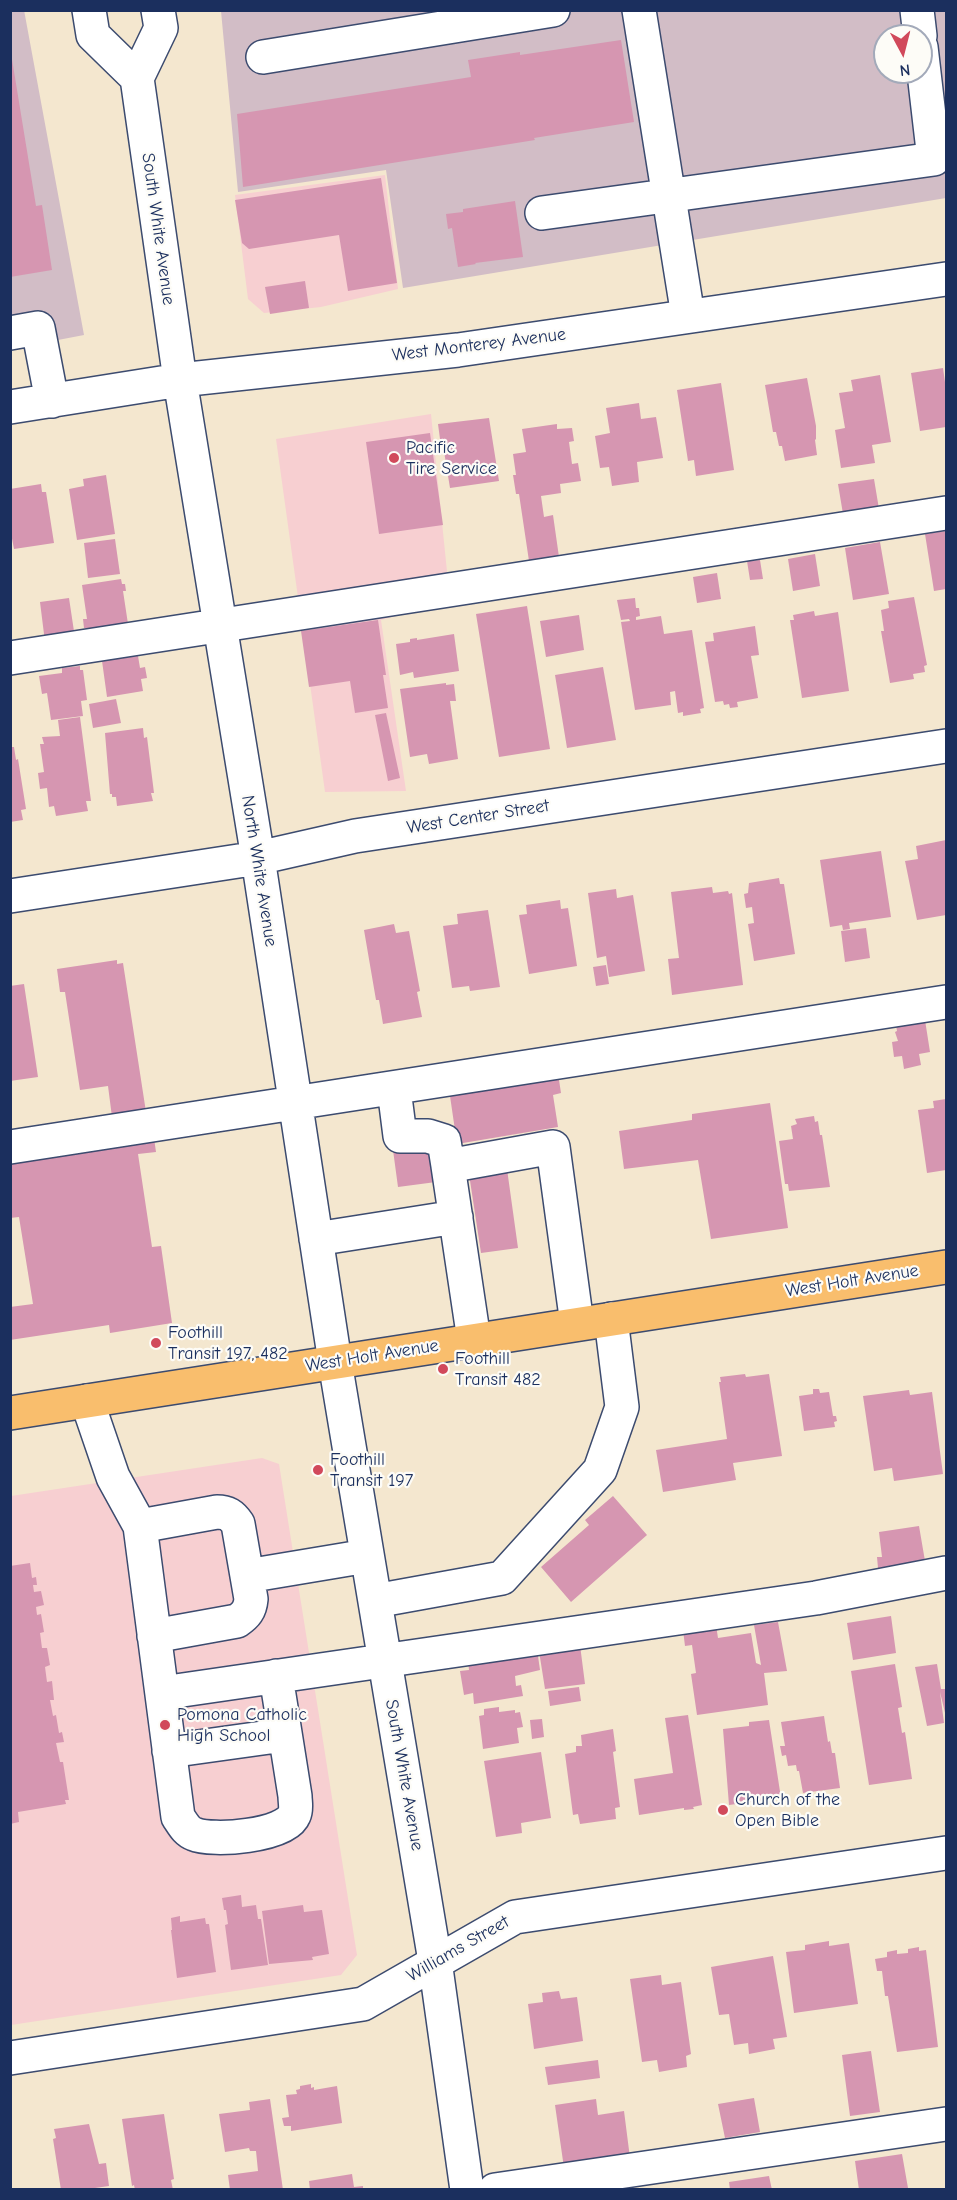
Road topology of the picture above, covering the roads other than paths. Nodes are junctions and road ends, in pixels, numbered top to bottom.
1 (89, 10) edge
2 (158, 10) edge
3 (553, 10) edge
4 (639, 10) edge
5 (263, 57) dead end
6 (137, 78) junction
7 (927, 84) edge
8 (940, 158) edge
9 (669, 197) junction
10 (542, 213) dead end
11 (946, 279) edge
12 (688, 316) junction
13 (10, 333) edge
14 (180, 380) junction
15 (52, 400) junction
16 (10, 407) edge
17 (946, 513) edge
18 (220, 627) junction
19 (10, 658) edge
20 (946, 746) edge
21 (258, 858) junction
22 (10, 896) edge
23 (946, 1002) edge
24 (394, 1089) junction
25 (295, 1104) junction
26 (10, 1147) edge
27 (448, 1166) junction
28 (456, 1217) junction
29 (316, 1239) junction
30 (946, 1267) edge
31 (611, 1319) junction
32 (578, 1324) junction
33 (474, 1340) junction
34 (335, 1362) junction
35 (87, 1401) junction
36 (10, 1413) edge
37 (140, 1526) junction
38 (367, 1556) junction
39 (946, 1573) edge
40 (247, 1575) junction
41 (375, 1601) junction
42 (154, 1636) junction
43 (385, 1660) junction
44 (276, 1677) junction
45 (162, 1693) junction
46 (284, 1735) junction
47 (170, 1751) junction
48 (946, 1853) edge
49 (435, 1961) junction
50 (10, 2058) edge
51 (946, 2124) edge
52 (467, 2190) edge
53 (495, 2190) edge

1 - 6 street
2 - 6 street
3 - 5 street
4 - 9 street
6 - 14 street, South White Avenue
7 - 8 street
8 - 9 street
9 - 10 street
9 - 12 street
11 - 12 street, West Monterey Avenue
12 - 14 street, West Monterey Avenue
13 - 15 street
14 - 15 street, West Monterey Avenue
14 - 18 street, North White Avenue
15 - 16 street, West Monterey Avenue
17 - 18 street
18 - 19 street
18 - 21 street, North White Avenue
20 - 21 street, West Center Street
21 - 22 street, West Center Street
21 - 25 street, North White Avenue
23 - 24 street
24 - 25 street
24 - 27 street
25 - 26 street
25 - 29 street, North White Avenue
27 - 28 street
27 - 32 street
28 - 29 street
28 - 33 street
29 - 34 street, North White Avenue
30 - 31 main road, West Holt Avenue
31 - 32 main road, West Holt Avenue
31 - 41 street
32 - 33 main road, West Holt Avenue
33 - 34 main road, West Holt Avenue
34 - 35 main road, West Holt Avenue
34 - 38 street, South White Avenue
35 - 36 main road, West Holt Avenue
35 - 37 street
37 - 40 street
37 - 42 street
38 - 40 street
38 - 41 street, South White Avenue
39 - 43 street
40 - 42 street
41 - 43 street, South White Avenue
42 - 45 street
43 - 44 street
43 - 49 street, South White Avenue
44 - 45 street
44 - 46 street
45 - 47 street
46 - 47 street
46 - 47 street
48 - 49 street, Williams Street
49 - 50 street, Williams Street
49 - 52 street, South White Avenue
51 - 53 street

